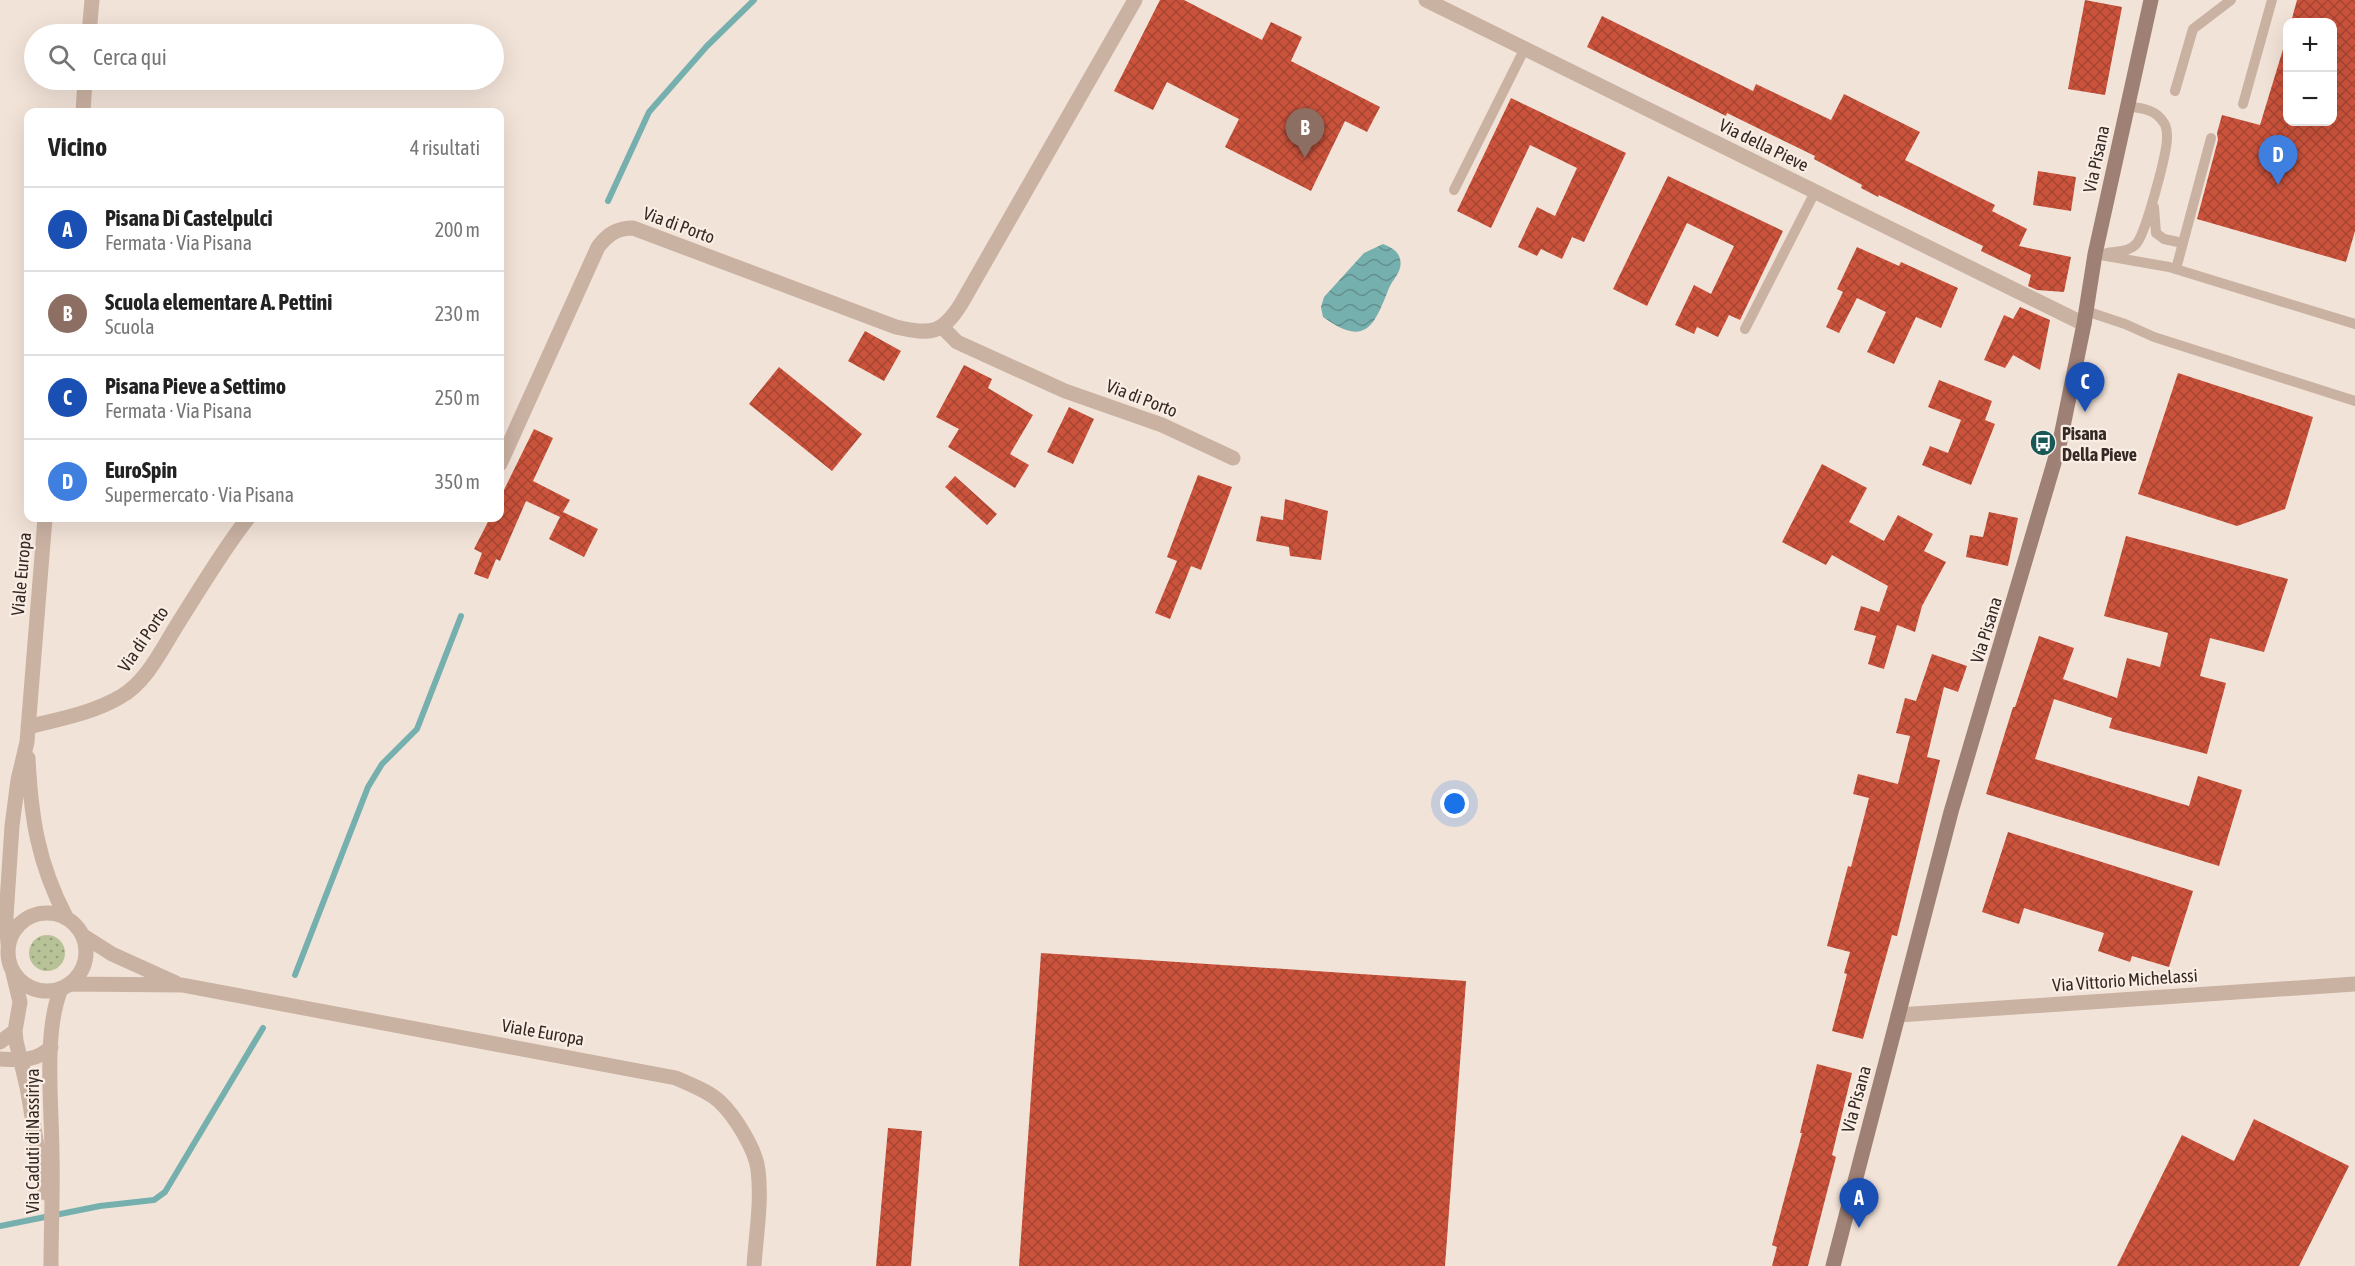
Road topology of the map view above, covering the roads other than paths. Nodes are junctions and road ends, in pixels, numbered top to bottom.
1 (92, 0) edge
2 (1135, 0) edge
3 (1426, 0) edge
4 (2151, 0) edge
5 (2231, 0) edge
6 (2272, 0) edge
7 (90, 24) edge
8 (1525, 48) junction
9 (84, 90) edge
10 (2175, 91) dead end
11 (2243, 104) dead end
12 (2127, 106) junction
13 (82, 108) edge
14 (2211, 138) dead end
15 (1454, 190) dead end
16 (1815, 192) junction
17 (2155, 198) junction
18 (2183, 243) junction
19 (2095, 254) junction
20 (2176, 269) junction
21 (2085, 318) junction
22 (2355, 324) edge
23 (942, 327) junction
24 (1745, 329) dead end
25 (2355, 401) edge
26 (504, 455) edge
27 (1233, 458) dead end
28 (45, 522) edge
29 (245, 522) edge
30 (27, 734) junction
31 (66, 917) junction
32 (82, 935) junction
33 (8, 944) junction
34 (13, 973) junction
35 (2355, 984) edge
36 (182, 985) junction
37 (65, 987) junction
38 (1898, 1015) junction
39 (15, 1031) junction
40 (0, 1042) edge
41 (51, 1047) junction
42 (0, 1059) edge
43 (21, 1060) junction
44 (51, 1235) junction
45 (51, 1266) edge
46 (754, 1266) edge
47 (1833, 1266) edge

1 - 7 street
2 - 23 street
3 - 8 street, Via della Pieve
4 - 12 main road, Via Pisana
5 - 10 lane
6 - 11 lane
8 - 15 lane
8 - 16 street, Via della Pieve
9 - 13 street
12 - 17 lane
12 - 19 main road, Via Pisana
14 - 18 lane
16 - 21 street, Via della Pieve
16 - 24 lane
17 - 18 lane
17 - 19 lane
18 - 20 lane
19 - 20 lane
19 - 21 main road, Via Pisana
20 - 22 lane
21 - 25 lane
21 - 38 main road, Via Pisana
23 - 26 street, Via di Porto
23 - 27 street, Via di Porto
28 - 30 street, Viale Europa
29 - 30 street, Via di Porto
30 - 31 street, Viale Europa
30 - 33 street, Viale Europa
31 - 32 street
31 - 33 street
32 - 36 street, Viale Europa
32 - 37 street
33 - 34 street
34 - 37 street
34 - 39 street
35 - 38 street, Via Vittorio Michelassi
36 - 37 street, Viale Europa
36 - 46 street, Viale Europa
37 - 41 street
38 - 47 main road, Via Pisana
39 - 40 street
39 - 43 street
41 - 43 street
41 - 44 street, Via Caduti di Nassiriya
42 - 43 street
43 - 44 street, Via Caduti di Nassiriya
44 - 45 street, Via Caduti di Nassiriya

